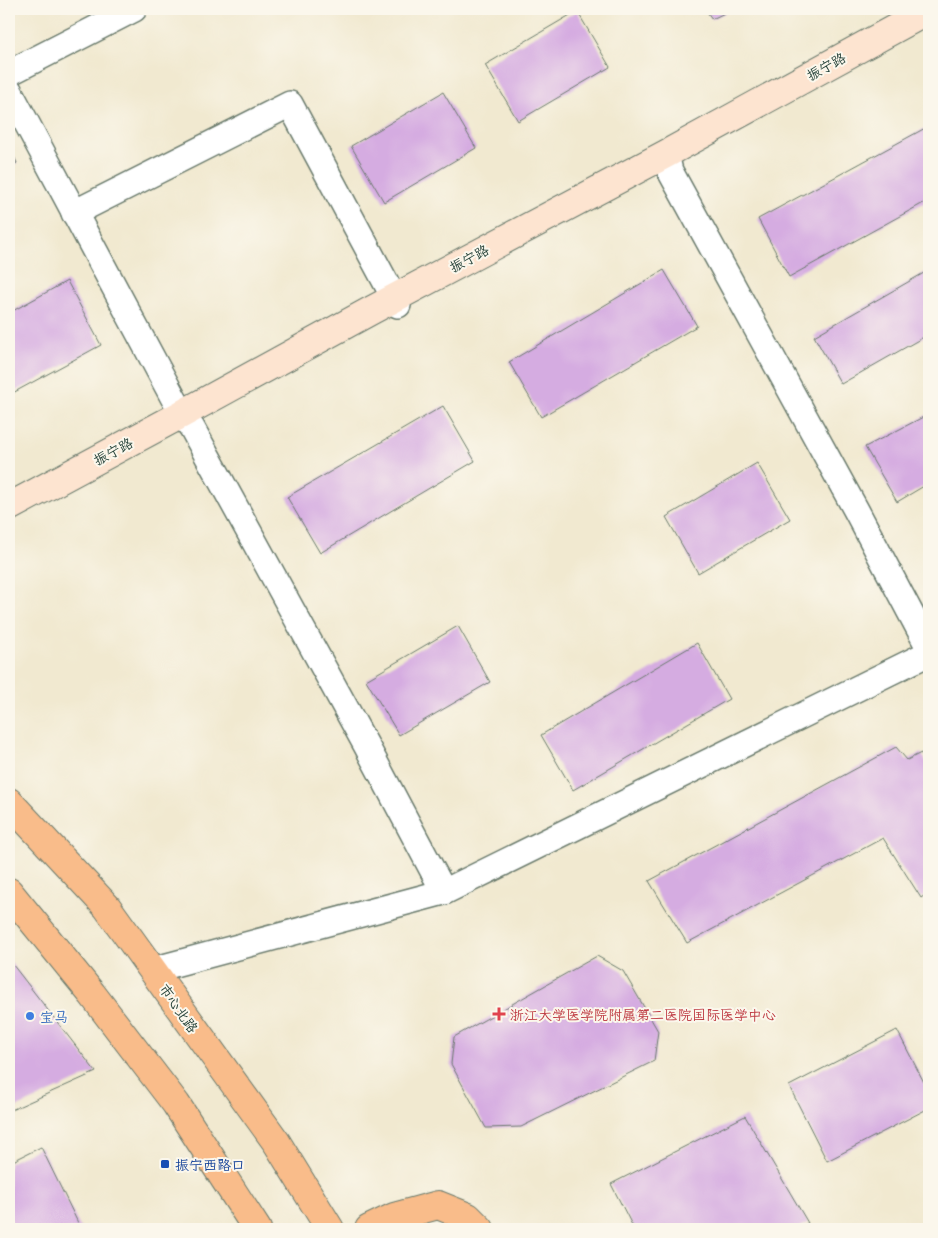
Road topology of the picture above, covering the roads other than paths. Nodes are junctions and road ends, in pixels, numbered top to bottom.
1 (134, 9) edge
2 (929, 10) edge
3 (929, 31) edge
4 (9, 73) edge
5 (9, 90) edge
6 (668, 162) junction
7 (74, 213) junction
8 (396, 301) junction
9 (187, 421) junction
10 (9, 507) edge
11 (9, 527) edge
12 (929, 648) edge
13 (929, 653) edge
14 (9, 802) edge
15 (9, 892) edge
16 (444, 892) junction
17 (152, 970) junction
18 (257, 1229) edge
19 (330, 1229) edge
20 (369, 1229) edge
21 (480, 1229) edge

1 - 4 street
2 - 6 main road, 振宁路
3 - 6 main road, 振宁路
5 - 7 street
6 - 8 main road, 振宁路
6 - 9 main road, 振宁路
6 - 12 street
7 - 8 street
7 - 9 street
8 - 9 main road, 振宁路
9 - 10 main road, 振宁路
9 - 11 main road, 振宁路
9 - 16 street
13 - 16 street
14 - 17 main road, 市心北路
15 - 18 main road
16 - 17 street
17 - 19 main road, 市心北路
20 - 21 main road

